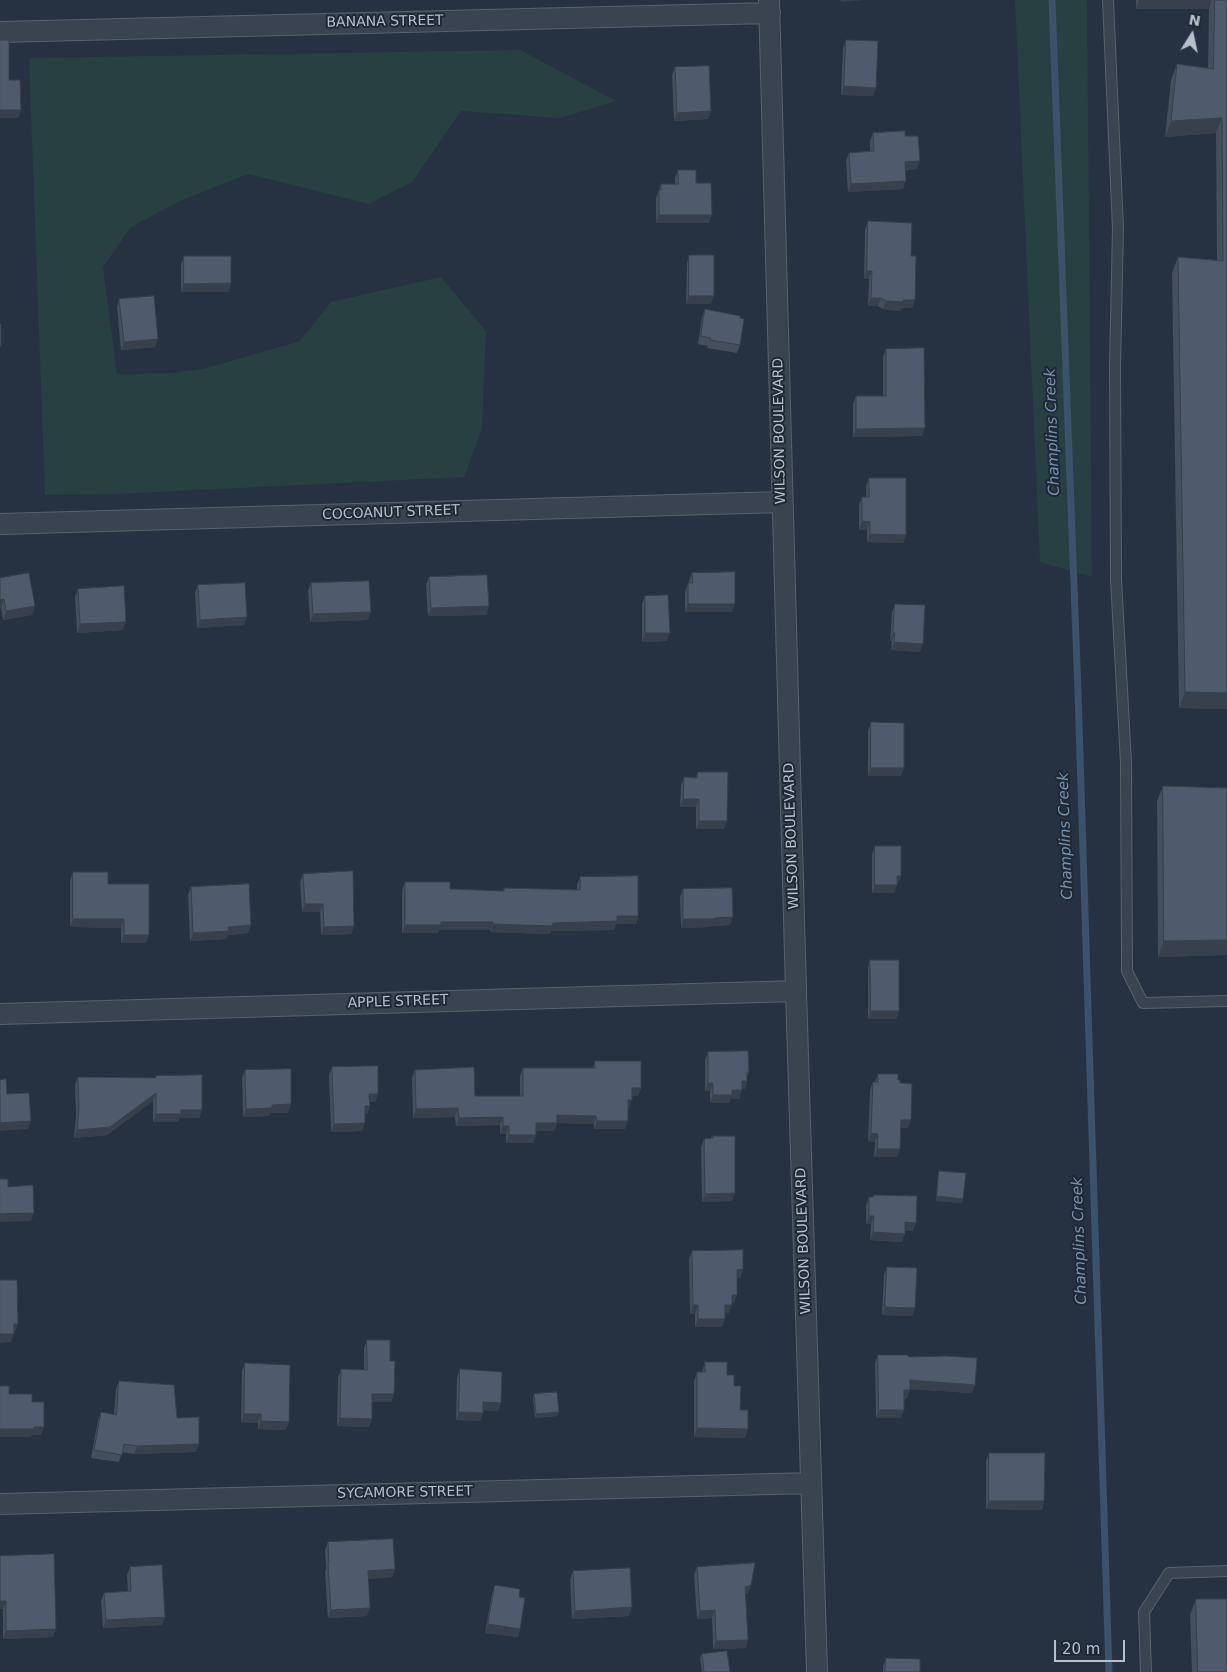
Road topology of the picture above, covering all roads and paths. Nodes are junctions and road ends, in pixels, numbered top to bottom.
1 (1108, 0) edge
2 (770, 6) edge
3 (0, 32) edge
4 (782, 502) junction
5 (0, 524) edge
6 (796, 991) junction
7 (1227, 1001) edge
8 (0, 1014) edge
9 (811, 1483) junction
10 (0, 1504) edge
11 (1227, 1571) edge
12 (817, 1672) edge
13 (1146, 1672) edge

1 - 7 lane
2 - 3 street, BANANA STREET
2 - 4 street, WILSON BOULEVARD
4 - 5 street, COCOANUT STREET
4 - 6 street, WILSON BOULEVARD
6 - 8 street, APPLE STREET
6 - 9 street, WILSON BOULEVARD
9 - 10 street, SYCAMORE STREET
9 - 12 street, WILSON BOULEVARD
11 - 13 lane

